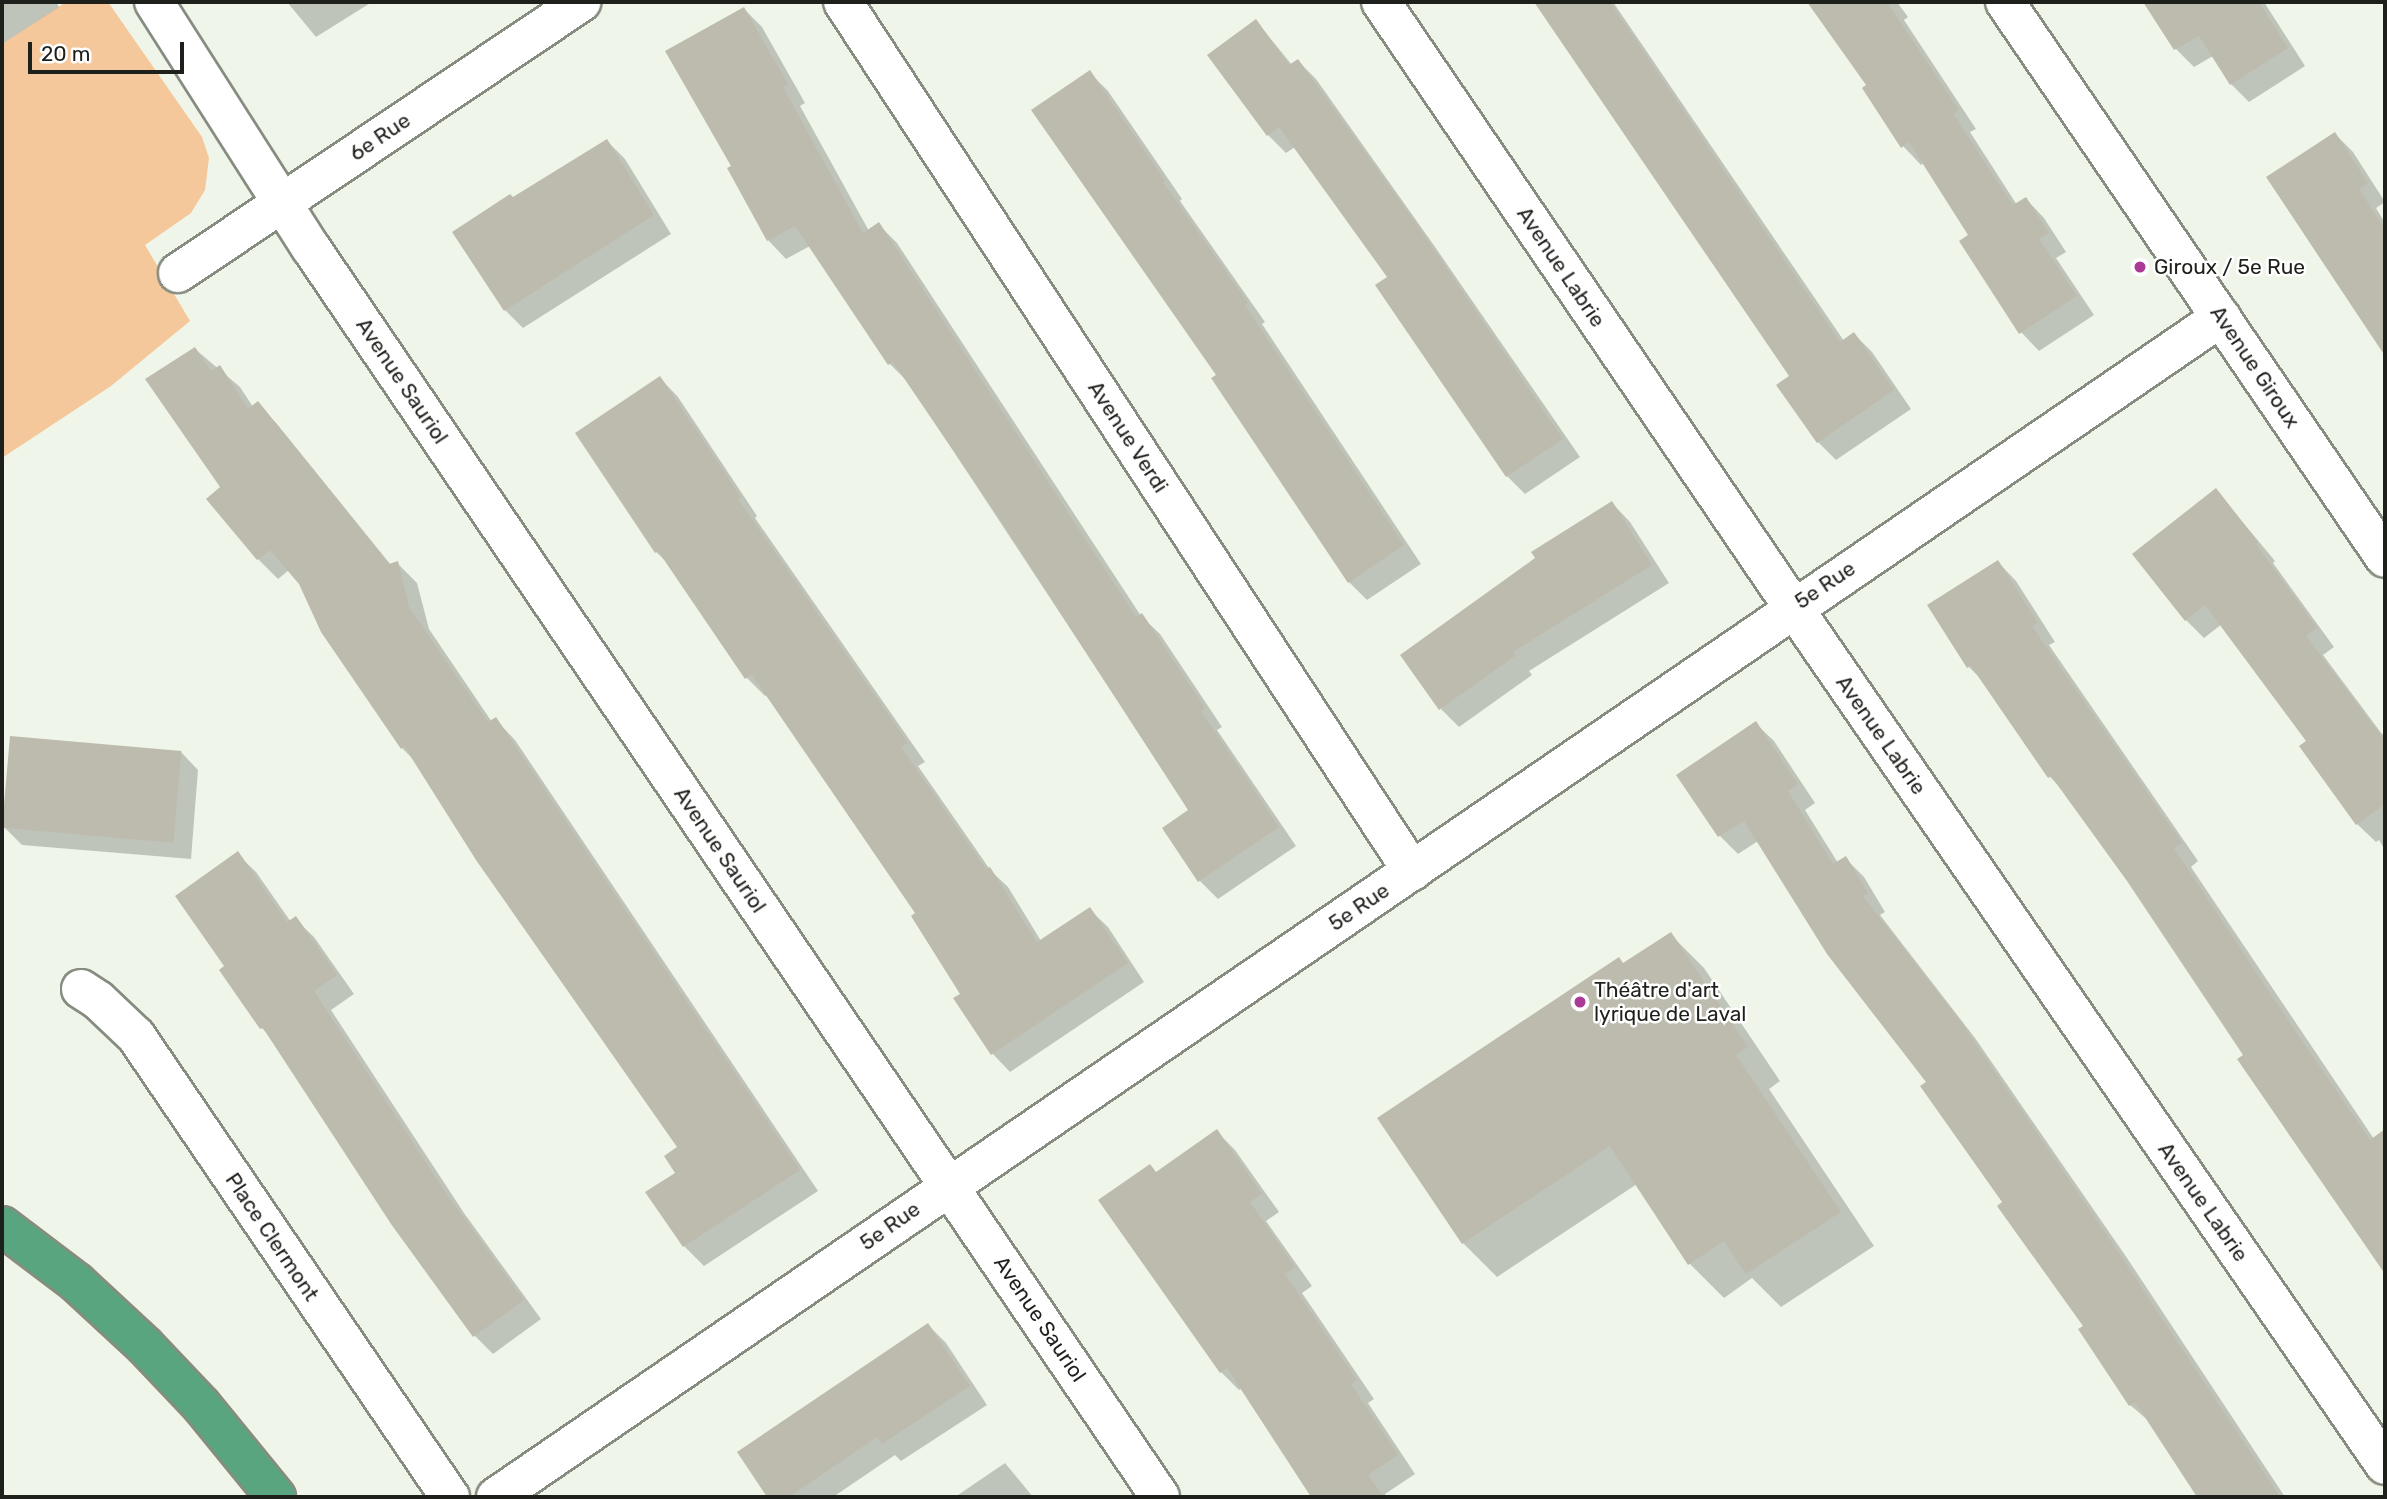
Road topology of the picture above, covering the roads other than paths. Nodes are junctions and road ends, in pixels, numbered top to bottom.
1 (154, 2) edge
2 (582, 2) edge
3 (844, 2) edge
4 (1381, 2) edge
5 (2005, 2) edge
6 (281, 202) junction
7 (178, 273) dead end
8 (2221, 317) junction
9 (2385, 558) edge
10 (1793, 607) junction
11 (1412, 871) junction
12 (81, 989) dead end
13 (949, 1186) junction
14 (2, 1226) edge
15 (2385, 1465) edge
16 (276, 1497) edge
17 (450, 1497) edge
18 (496, 1497) edge
19 (1160, 1497) edge

1 - 6 street, Avenue Sauriol
2 - 6 street, 6e Rue
3 - 11 street, Avenue Verdi
4 - 10 street, Avenue Labrie
5 - 8 street, Avenue Giroux
6 - 7 street, 6e Rue
6 - 13 street, Avenue Sauriol
8 - 9 street, Avenue Giroux
8 - 10 street, 5e Rue
10 - 11 street, 5e Rue
10 - 15 street, Avenue Labrie
11 - 13 street, 5e Rue
12 - 17 street, Place Clermont
13 - 18 street, 5e Rue
13 - 19 street, Avenue Sauriol
14 - 16 highway

